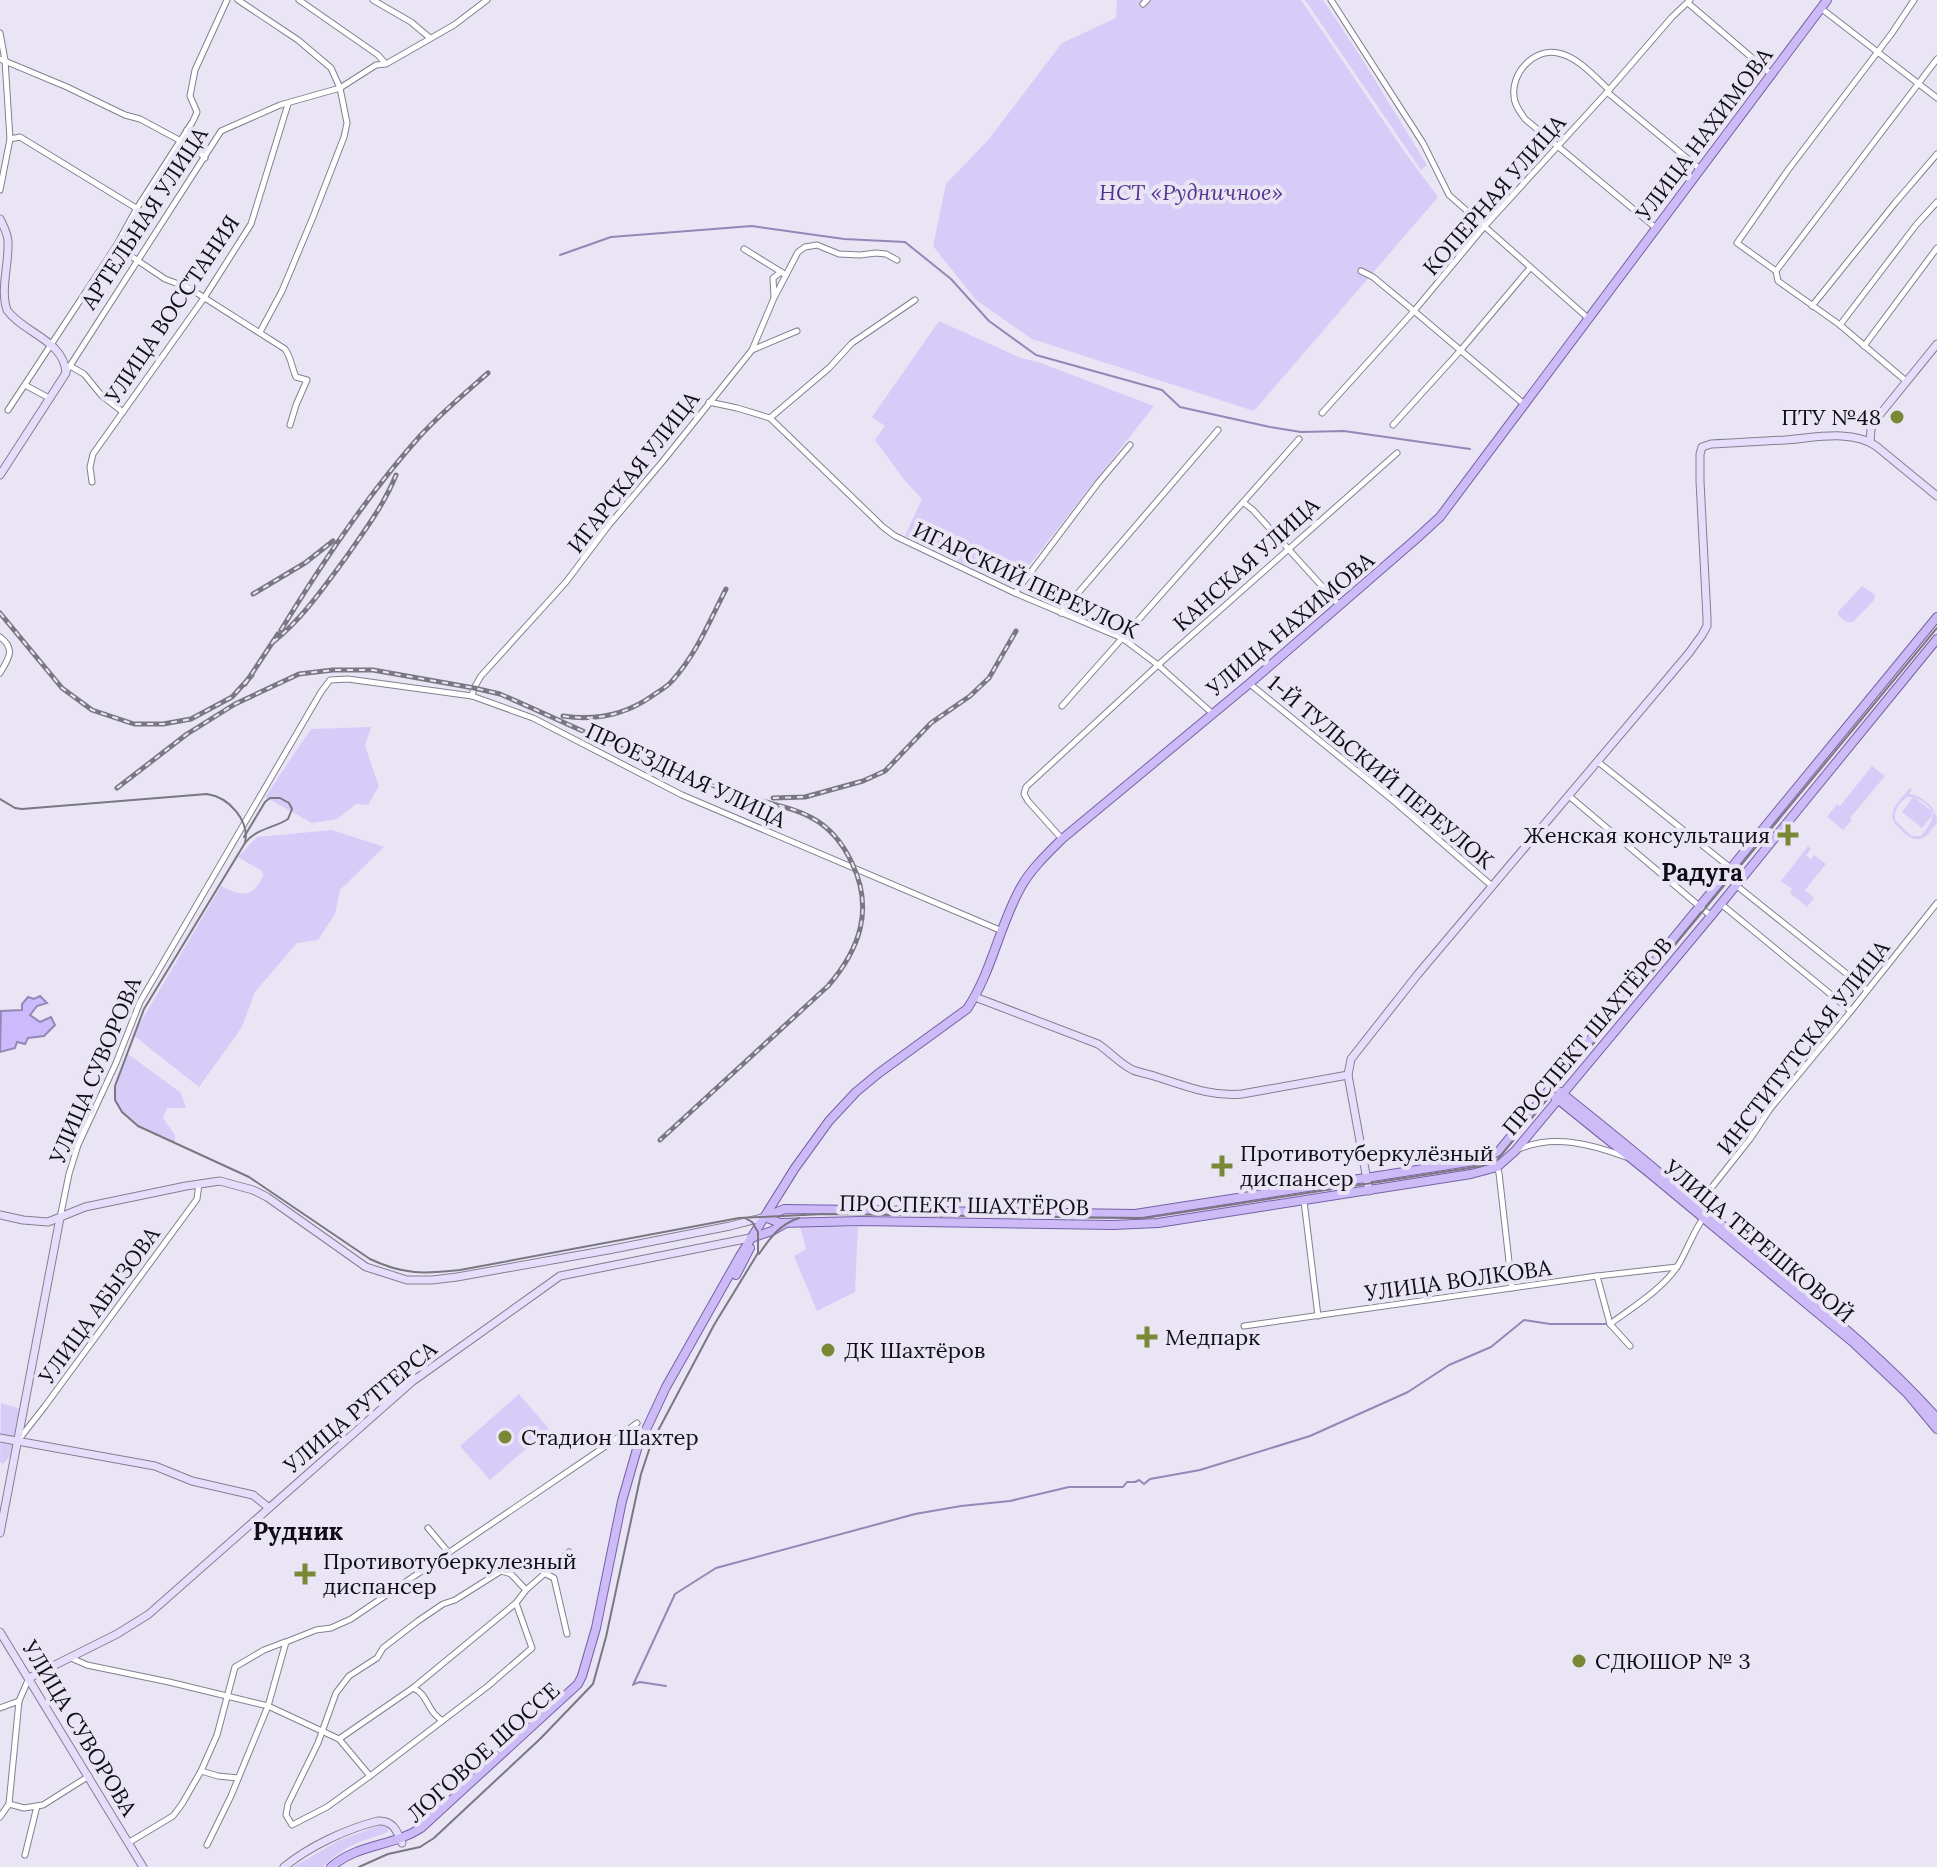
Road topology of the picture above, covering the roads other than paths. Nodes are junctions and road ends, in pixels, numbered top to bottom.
1 (227, 0) edge
2 (238, 0) edge
3 (299, 0) edge
4 (373, 0) edge
5 (487, 0) edge
6 (1331, 0) edge
7 (1914, 0) edge
8 (1689, 2) edge
9 (1824, 4) edge
10 (0, 33) edge
11 (430, 38) junction
12 (1877, 52) junction
13 (1937, 59) edge
14 (2, 60) edge
15 (386, 64) junction
16 (1771, 74) junction
17 (1918, 83) junction
18 (340, 88) junction
19 (1608, 91) junction
20 (1937, 98) edge
21 (288, 104) junction
22 (187, 130) junction
23 (10, 139) junction
24 (181, 141) junction
25 (0, 146) edge
26 (1557, 147) junction
27 (7, 150) junction
28 (1937, 154) edge
29 (205, 158) junction
30 (1700, 169) junction
31 (0, 190) edge
32 (1937, 202) edge
33 (137, 208) junction
34 (0, 219) edge
35 (1484, 227) junction
36 (1656, 228) junction
37 (116, 246) junction
38 (1937, 248) edge
39 (744, 249) dead end
40 (897, 260) dead end
41 (138, 261) junction
42 (1530, 268) junction
43 (1361, 271) dead end
44 (1776, 271) junction
45 (784, 274) junction
46 (204, 298) junction
47 (774, 298) junction
48 (915, 300) dead end
49 (1812, 306) junction
50 (3, 308) edge
51 (1414, 311) junction
52 (1589, 319) junction
53 (1840, 325) junction
54 (797, 331) dead end
55 (260, 332) junction
56 (1937, 344) edge
57 (50, 345) junction
58 (1864, 346) junction
59 (752, 350) junction
60 (1460, 351) junction
61 (68, 369) junction
62 (1906, 381) junction
63 (25, 385) junction
64 (49, 398) junction
65 (709, 402) junction
66 (1524, 404) junction
67 (8, 410) dead end
68 (123, 412) junction
69 (1322, 413) dead end
70 (770, 418) junction
71 (290, 425) dead end
72 (1393, 425) dead end
73 (1218, 430) dead end
74 (1299, 439) dead end
75 (1870, 442) junction
76 (1130, 445) dead end
77 (1397, 453) dead end
78 (0, 475) edge
79 (92, 482) dead end
80 (1937, 496) edge
81 (1244, 503) junction
82 (1287, 549) junction
83 (1015, 593) junction
84 (1340, 606) junction
85 (1061, 613) junction
86 (1937, 617) edge
87 (0, 637) edge
88 (1122, 638) junction
89 (1937, 639) edge
90 (1158, 665) junction
91 (0, 673) edge
92 (348, 679) joint
93 (1250, 683) junction
94 (472, 696) junction
95 (1062, 706) dead end
96 (1212, 713) junction
97 (1597, 761) junction
98 (1568, 795) junction
99 (1062, 839) junction
100 (1732, 868) junction
101 (1739, 881) junction
102 (1492, 886) junction
103 (1937, 903) edge
104 (1721, 904) junction
105 (1701, 907) junction
106 (1711, 916) junction
107 (1003, 931) junction
108 (1867, 990) junction
109 (975, 997) junction
110 (1851, 1011) junction
111 (1348, 1075) junction
112 (1550, 1089) junction
113 (1559, 1096) junction
114 (1515, 1151) junction
115 (1634, 1161) junction
116 (1497, 1167) junction
117 (1366, 1179) junction
118 (199, 1184) junction
119 (1369, 1191) junction
120 (1304, 1201) junction
121 (1696, 1207) junction
122 (0, 1215) edge
123 (1706, 1215) junction
124 (60, 1218) junction
125 (765, 1218) junction
126 (42, 1222) junction
127 (787, 1222) junction
128 (754, 1237) junction
129 (56, 1239) junction
130 (560, 1258) junction
131 (1677, 1267) junction
132 (568, 1274) junction
133 (1597, 1276) junction
134 (1512, 1288) junction
135 (1318, 1316) junction
136 (1610, 1324) junction
137 (1244, 1326) dead end
138 (1630, 1346) dead end
139 (1937, 1418) edge
140 (637, 1423) dead end
141 (1937, 1429) edge
142 (0, 1438) edge
143 (17, 1442) junction
144 (269, 1508) junction
145 (428, 1528) dead end
146 (0, 1533) edge
147 (569, 1552) dead end
148 (449, 1553) junction
149 (546, 1574) junction
150 (526, 1590) junction
151 (516, 1603) junction
152 (0, 1632) edge
153 (567, 1634) dead end
154 (286, 1642) junction
155 (71, 1658) junction
156 (29, 1678) junction
157 (413, 1688) junction
158 (228, 1696) junction
159 (19, 1701) junction
160 (268, 1706) junction
161 (0, 1708) edge
162 (442, 1721) junction
163 (322, 1731) junction
164 (339, 1739) junction
165 (201, 1771) junction
166 (89, 1776) junction
167 (370, 1776) junction
168 (238, 1778) junction
169 (9, 1804) junction
170 (37, 1806) junction
171 (0, 1817) edge
172 (401, 1841) junction
173 (128, 1843) junction
174 (207, 1845) dead end
175 (25, 1855) dead end
176 (143, 1867) edge
177 (284, 1867) edge
178 (331, 1867) edge
179 (338, 1867) edge

1 - 22 street
2 - 18 street
3 - 15 street
4 - 11 street
5 - 11 street, АРТЕЛЬНАЯ УЛИЦА
6 - 35 street
7 - 12 street
8 - 16 street
8 - 19 street, КОПЕРНАЯ УЛИЦА
9 - 12 street
9 - 16 main road, УЛИЦА НАХИМОВА
10 - 14 street
11 - 15 street, АРТЕЛЬНАЯ УЛИЦА
12 - 17 street
12 - 44 street
13 - 17 street
14 - 23 street
14 - 24 street
15 - 18 street, АРТЕЛЬНАЯ УЛИЦА
16 - 30 main road, УЛИЦА НАХИМОВА
17 - 20 street
17 - 44 street
18 - 21 street, АРТЕЛЬНАЯ УЛИЦА
18 - 55 street
19 - 26 street, КОПЕРНАЯ УЛИЦА
19 - 26 street
19 - 30 street
21 - 29 street, АРТЕЛЬНАЯ УЛИЦА
21 - 46 street, УЛИЦА ВОССТАНИЯ
22 - 24 street
22 - 29 street
23 - 27 street
23 - 33 street
24 - 33 street
25 - 27 street
26 - 35 street, КОПЕРНАЯ УЛИЦА
26 - 36 street
27 - 31 street
28 - 49 street
29 - 41 street, АРТЕЛЬНАЯ УЛИЦА
30 - 36 main road, УЛИЦА НАХИМОВА
32 - 53 street
33 - 37 street
34 - 50 main road
35 - 42 street
35 - 51 street, КОПЕРНАЯ УЛИЦА
36 - 52 main road, УЛИЦА НАХИМОВА
37 - 41 street
37 - 57 street
38 - 58 street
39 - 45 street
40 - 45 street, ИГАРСКАЯ УЛИЦА
41 - 46 street
41 - 61 street, АРТЕЛЬНАЯ УЛИЦА
42 - 52 street
42 - 60 street
43 - 51 street
44 - 49 street
45 - 47 street, ИГАРСКАЯ УЛИЦА
45 - 47 street
46 - 55 street
46 - 68 street, УЛИЦА ВОССТАНИЯ
47 - 59 street, ИГАРСКАЯ УЛИЦА
48 - 70 street
49 - 53 street
50 - 57 main road
51 - 60 street
51 - 69 street, КОПЕРНАЯ УЛИЦА
52 - 66 main road, УЛИЦА НАХИМОВА
53 - 58 street
54 - 59 street
55 - 71 street
56 - 62 main road
57 - 61 main road
57 - 63 street
58 - 62 street
59 - 65 street, ИГАРСКАЯ УЛИЦА
60 - 66 street
60 - 72 street
61 - 64 main road, АРТЕЛЬНАЯ УЛИЦА
61 - 68 street
62 - 75 main road
63 - 64 street
63 - 67 street
64 - 78 main road, АРТЕЛЬНАЯ УЛИЦА
65 - 70 street, ИГАРСКИЙ ПЕРЕУЛОК
65 - 94 street, ИГАРСКАЯ УЛИЦА
66 - 84 main road, УЛИЦА НАХИМОВА
68 - 79 street, УЛИЦА ВОССТАНИЯ
70 - 83 street, ИГАРСКИЙ ПЕРЕУЛОК
73 - 85 street
74 - 81 street
75 - 80 main road
75 - 97 main road
76 - 83 street
77 - 82 street, КАНСКАЯ УЛИЦА
81 - 82 street
81 - 88 street
82 - 84 street
82 - 90 street, КАНСКАЯ УЛИЦА
83 - 85 street, ИГАРСКИЙ ПЕРЕУЛОК
84 - 93 main road, УЛИЦА НАХИМОВА
85 - 88 street, ИГАРСКИЙ ПЕРЕУЛОК
86 - 100 main road, ПРОСПЕКТ ШАХТЁРОВ
87 - 91 street
88 - 90 street, ИГАРСКИЙ ПЕРЕУЛОК
88 - 95 street
89 - 101 main road, ПРОСПЕКТ ШАХТЁРОВ
90 - 96 street, ИГАРСКИЙ ПЕРЕУЛОК
90 - 99 street, КАНСКАЯ УЛИЦА
92 - 94 street, ПРОЕЗДНАЯ УЛИЦА
92 - 124 street, УЛИЦА СУВОРОВА
93 - 96 main road, УЛИЦА НАХИМОВА
93 - 102 street, 1-Й ТУЛЬСКИЙ ПЕРЕУЛОК
94 - 107 street, ПРОЕЗДНАЯ УЛИЦА
96 - 99 main road, УЛИЦА НАХИМОВА
97 - 98 main road
97 - 100 street
98 - 102 main road
98 - 105 street
99 - 107 main road, УЛИЦА НАХИМОВА
100 - 101 street
100 - 105 main road, ПРОСПЕКТ ШАХТЁРОВ
101 - 104 main road, ПРОСПЕКТ ШАХТЁРОВ
101 - 108 street
102 - 111 main road
103 - 108 street, ИНСТИТУТСКАЯ УЛИЦА
104 - 106 main road, ПРОСПЕКТ ШАХТЁРОВ
104 - 110 street
105 - 106 street
105 - 112 main road, ПРОСПЕКТ ШАХТЁРОВ
106 - 113 main road, ПРОСПЕКТ ШАХТЁРОВ
107 - 109 main road, УЛИЦА НАХИМОВА
108 - 110 street, ИНСТИТУТСКАЯ УЛИЦА
109 - 111 main road
109 - 125 main road, УЛИЦА НАХИМОВА
110 - 121 street, ИНСТИТУТСКАЯ УЛИЦА
111 - 117 main road
112 - 113 main road, УЛИЦА ТЕРЕШКОВОЙ
112 - 117 main road, ПРОСПЕКТ ШАХТЁРОВ
113 - 114 main road, ПРОСПЕКТ ШАХТЁРОВ
113 - 115 main road, УЛИЦА ТЕРЕШКОВОЙ
113 - 121 main road, УЛИЦА ТЕРЕШКОВОЙ
114 - 115 street
114 - 116 main road, ПРОСПЕКТ ШАХТЁРОВ
115 - 121 main road, УЛИЦА ТЕРЕШКОВОЙ
116 - 119 main road, ПРОСПЕКТ ШАХТЁРОВ
116 - 134 street
117 - 119 main road
117 - 125 main road, ПРОСПЕКТ ШАХТЁРОВ
118 - 124 main road
118 - 130 main road
118 - 143 street, УЛИЦА АБЫЗОВА
119 - 120 main road, ПРОСПЕКТ ШАХТЁРОВ
120 - 127 main road, ПРОСПЕКТ ШАХТЁРОВ
120 - 135 street
121 - 123 main road, УЛИЦА ТЕРЕШКОВОЙ
122 - 126 main road
123 - 131 street
123 - 139 main road, УЛИЦА ТЕРЕШКОВОЙ
123 - 141 main road, УЛИЦА ТЕРЕШКОВОЙ
124 - 126 main road
124 - 129 main road, УЛИЦА СУВОРОВА
125 - 127 main road
125 - 128 main road, УЛИЦА НАХИМОВА
125 - 130 main road
126 - 129 main road
127 - 128 main road, ПРОСПЕКТ ШАХТЁРОВ
128 - 132 main road, УЛИЦА РУТГЕРСА
128 - 172 main road, ЛОГОВОЕ ШОССЕ
129 - 143 main road, УЛИЦА СУВОРОВА
130 - 132 main road
131 - 133 street, УЛИЦА ВОЛКОВА
131 - 136 street
132 - 144 main road, УЛИЦА РУТГЕРСА
133 - 134 street, УЛИЦА ВОЛКОВА
133 - 136 street
134 - 135 street, УЛИЦА ВОЛКОВА
135 - 137 street, УЛИЦА ВОЛКОВА
136 - 138 street
140 - 148 street
142 - 143 main road
143 - 144 main road
143 - 146 main road, УЛИЦА СУВОРОВА
144 - 155 main road, УЛИЦА РУТГЕРСА
145 - 148 street
147 - 149 street
148 - 154 street
149 - 150 street
149 - 153 street
150 - 151 street
150 - 163 street
151 - 157 street
151 - 162 street
152 - 156 main road, УЛИЦА СУВОРОВА
154 - 158 street, УЛИЦА СУВОРОВА
154 - 160 street
155 - 156 main road, УЛИЦА РУТГЕРСА
155 - 158 street
156 - 159 street
156 - 166 main road, УЛИЦА СУВОРОВА
157 - 162 street
157 - 164 street
158 - 160 street
158 - 165 street, УЛИЦА СУВОРОВА
159 - 161 street
159 - 169 street
160 - 163 street
160 - 168 street
162 - 167 street
163 - 164 street
163 - 167 street
164 - 167 street
165 - 168 street
165 - 173 street, УЛИЦА СУВОРОВА
166 - 170 street
166 - 173 main road, УЛИЦА СУВОРОВА
168 - 174 street
169 - 170 street
169 - 171 street
170 - 175 street
172 - 177 main road
172 - 178 main road, ЛОГОВОЕ ШОССЕ
172 - 179 main road, ЛОГОВОЕ ШОССЕ
173 - 176 main road, УЛИЦА СУВОРОВА

